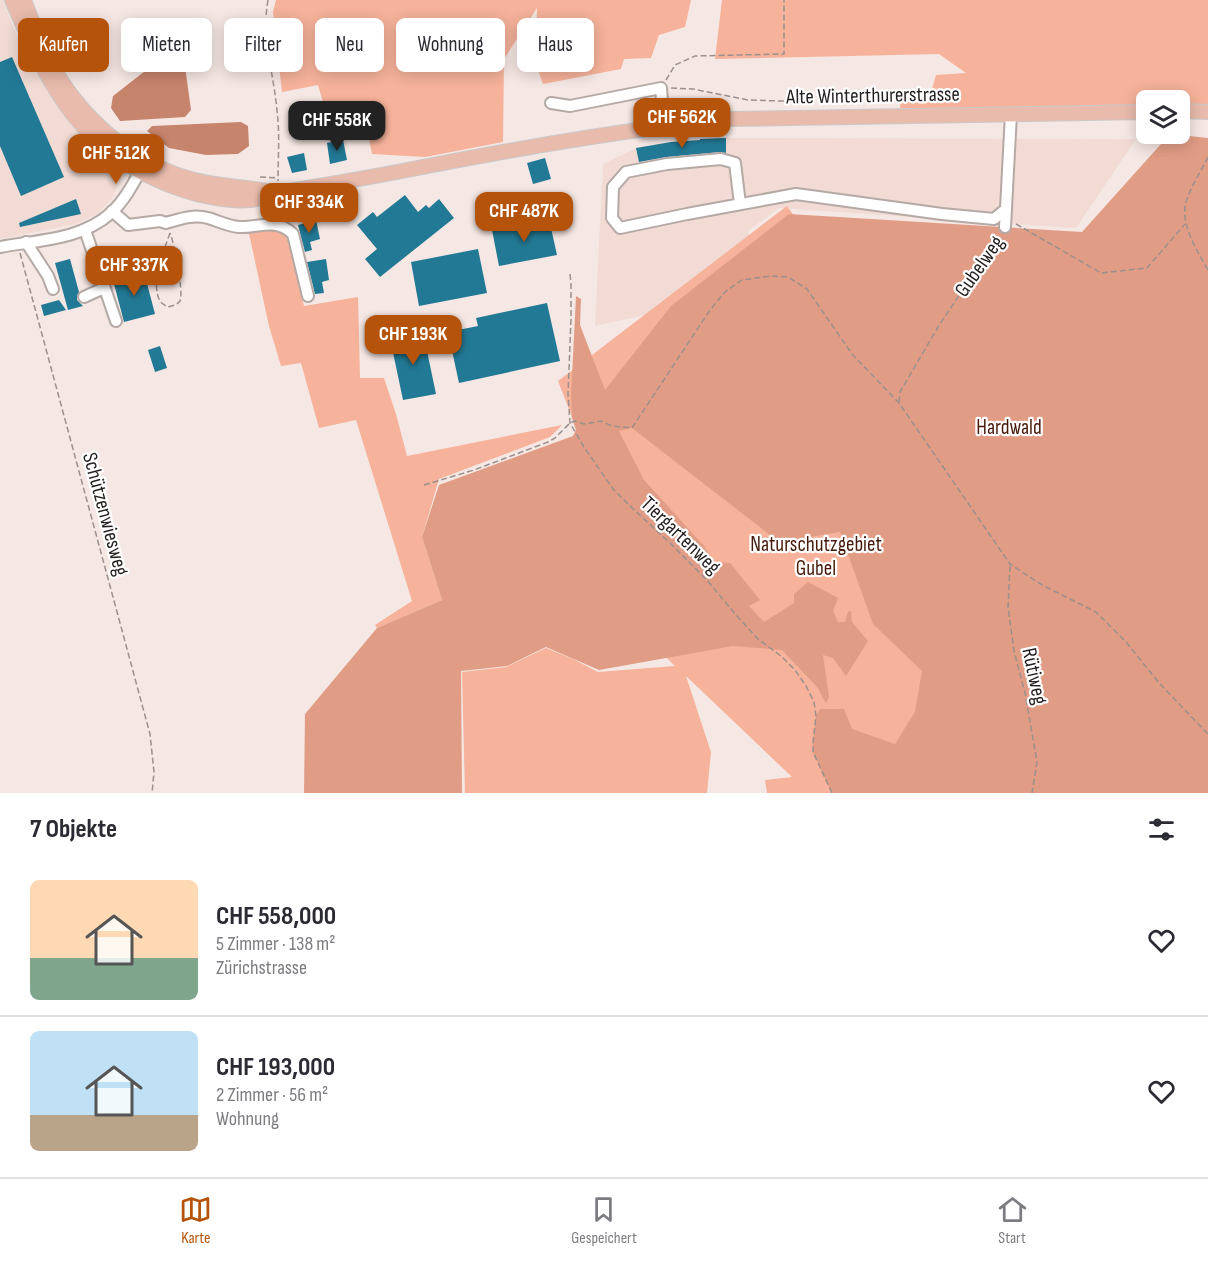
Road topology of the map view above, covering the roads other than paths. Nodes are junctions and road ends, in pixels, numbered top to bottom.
1 (12, 0) edge
2 (24, 0) edge
3 (551, 103) dead end
4 (1136, 111) edge
5 (1190, 111) edge
6 (1208, 112) edge
7 (1011, 114) junction
8 (664, 126) junction
9 (143, 166) junction
10 (740, 204) junction
11 (112, 212) junction
12 (85, 230) junction
13 (22, 243) junction
14 (0, 247) edge
15 (104, 288) junction
16 (53, 289) dead end
17 (308, 296) dead end
18 (84, 297) dead end
19 (116, 321) dead end

1 - 9 main road
2 - 9 main road
3 - 8 street
4 - 7 main road, Alte Winterthurerstrasse
5 - 6 main road
7 - 8 main road, Alte Winterthurerstrasse
7 - 10 street, Gubelweg
8 - 9 main road, Alte Winterthurerstrasse
9 - 11 street
10 - 10 street
11 - 12 street
11 - 17 street
12 - 13 street
12 - 15 street
13 - 14 street
13 - 16 street
15 - 18 street
15 - 19 street

